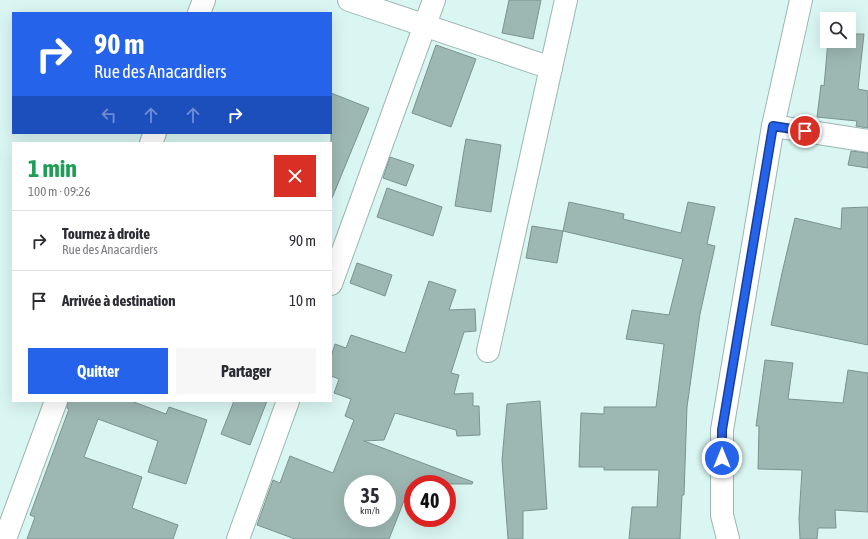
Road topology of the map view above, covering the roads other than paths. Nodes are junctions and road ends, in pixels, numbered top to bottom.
1 (204, 0) edge
2 (349, 0) edge
3 (434, 0) edge
4 (566, 0) edge
5 (801, 0) edge
6 (199, 12) edge
7 (424, 26) junction
8 (551, 68) junction
9 (773, 126) junction
10 (868, 142) edge
11 (332, 281) edge
12 (488, 351) dead end
13 (56, 402) edge
14 (288, 402) edge
15 (5, 539) edge
16 (238, 539) edge
17 (728, 539) edge

1 - 6 street
2 - 7 street
3 - 7 street
4 - 8 street
5 - 9 street
7 - 8 street
7 - 11 street
8 - 12 street
9 - 10 street
9 - 17 street
13 - 15 street
14 - 16 street

